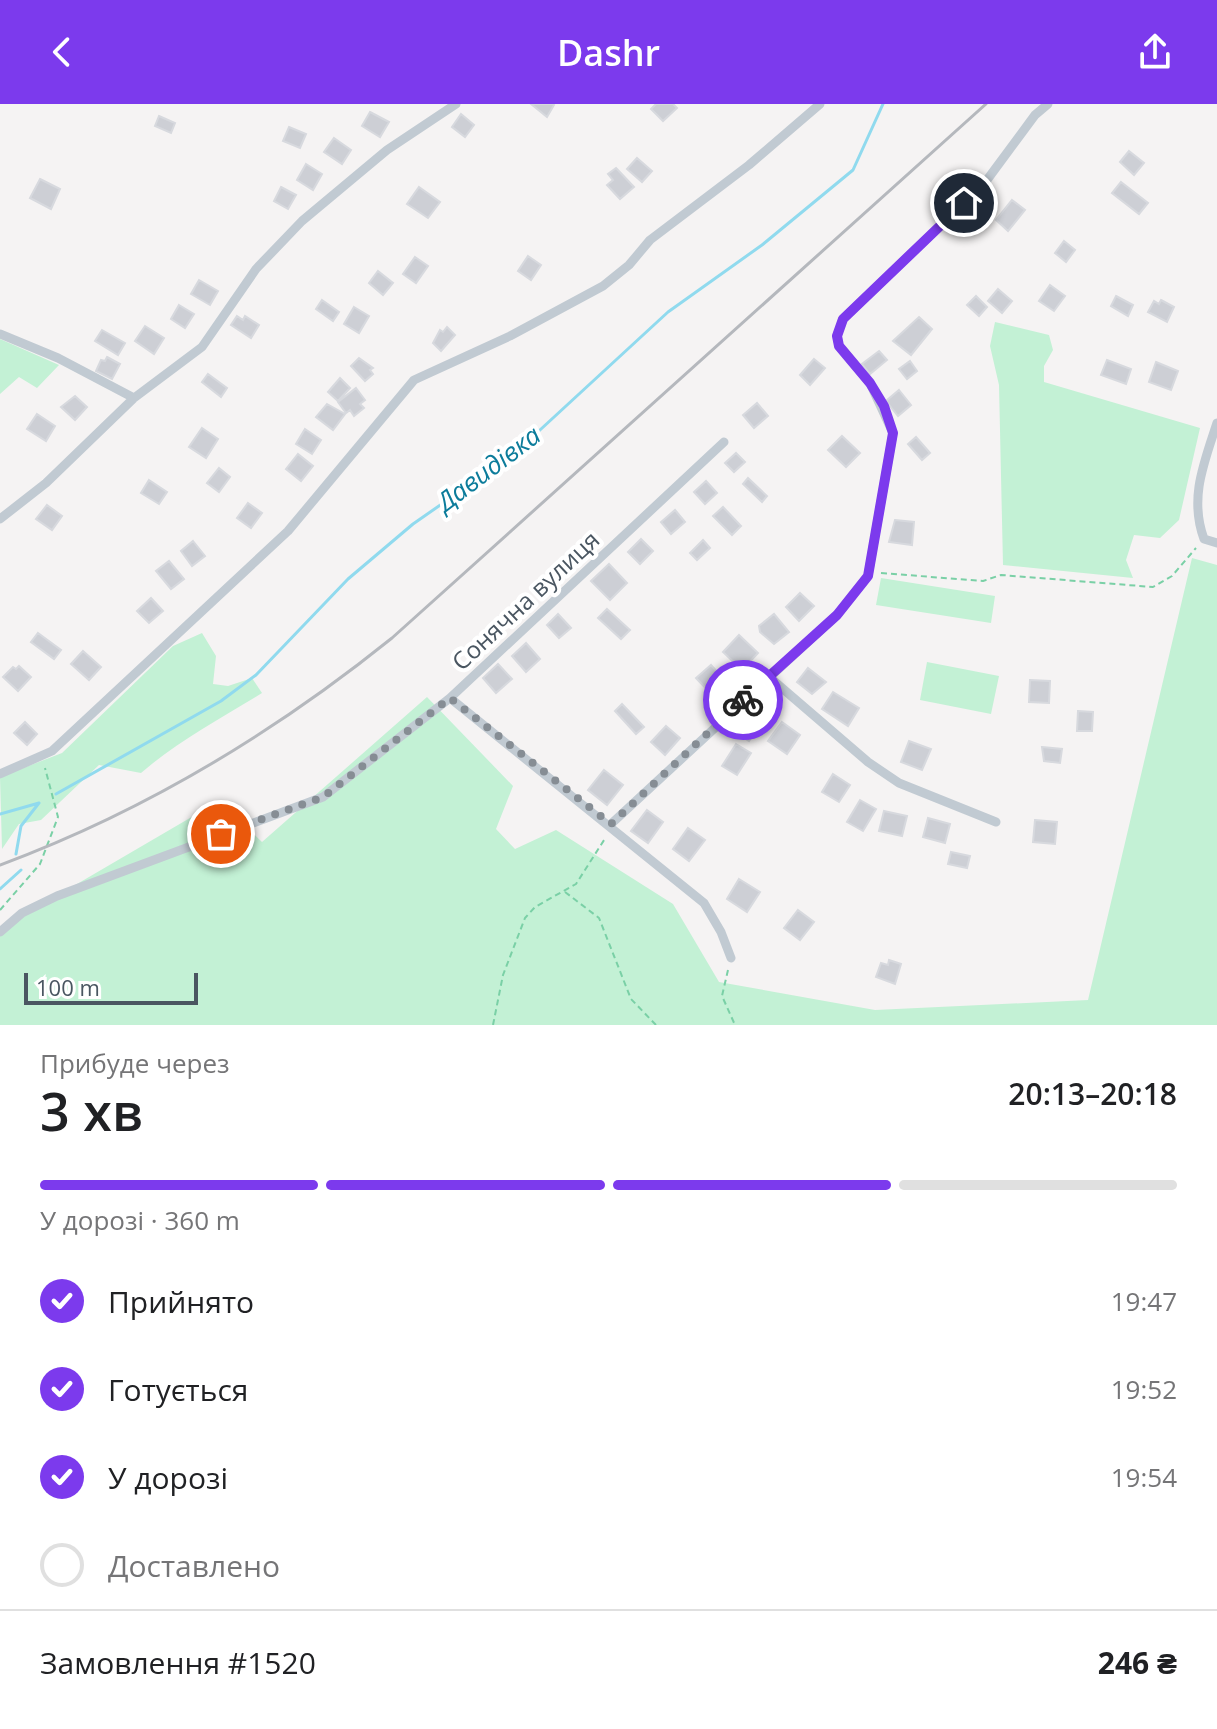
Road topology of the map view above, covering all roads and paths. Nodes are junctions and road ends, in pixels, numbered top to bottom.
1 (456, 104) edge
2 (820, 104) edge
3 (1048, 104) edge
4 (0, 334) edge
5 (134, 398) junction
6 (1217, 423) edge
7 (724, 442) dead end
8 (0, 519) edge
9 (1204, 539) junction
10 (1217, 543) edge
11 (868, 576) junction
12 (768, 676) junction
13 (450, 698) junction
14 (43, 755) junction
15 (0, 774) edge
16 (996, 822) dead end
17 (611, 824) junction
18 (565, 892) junction
19 (0, 910) edge
20 (0, 932) edge
21 (731, 958) joint
22 (493, 1025) edge
23 (656, 1025) edge
24 (735, 1025) edge

1 - 5 street
2 - 14 street
3 - 11 street
4 - 5 street
5 - 8 street
6 - 9 street
7 - 13 street, Сонячна вулиця
9 - 10 street
9 - 11 path
11 - 12 street
12 - 16 street
12 - 17 street
13 - 17 street, Сонячна вулиця
13 - 20 street
14 - 15 street
14 - 19 path
17 - 18 path
17 - 21 street, Сонячна вулиця
18 - 22 path
18 - 23 path
21 - 24 path

